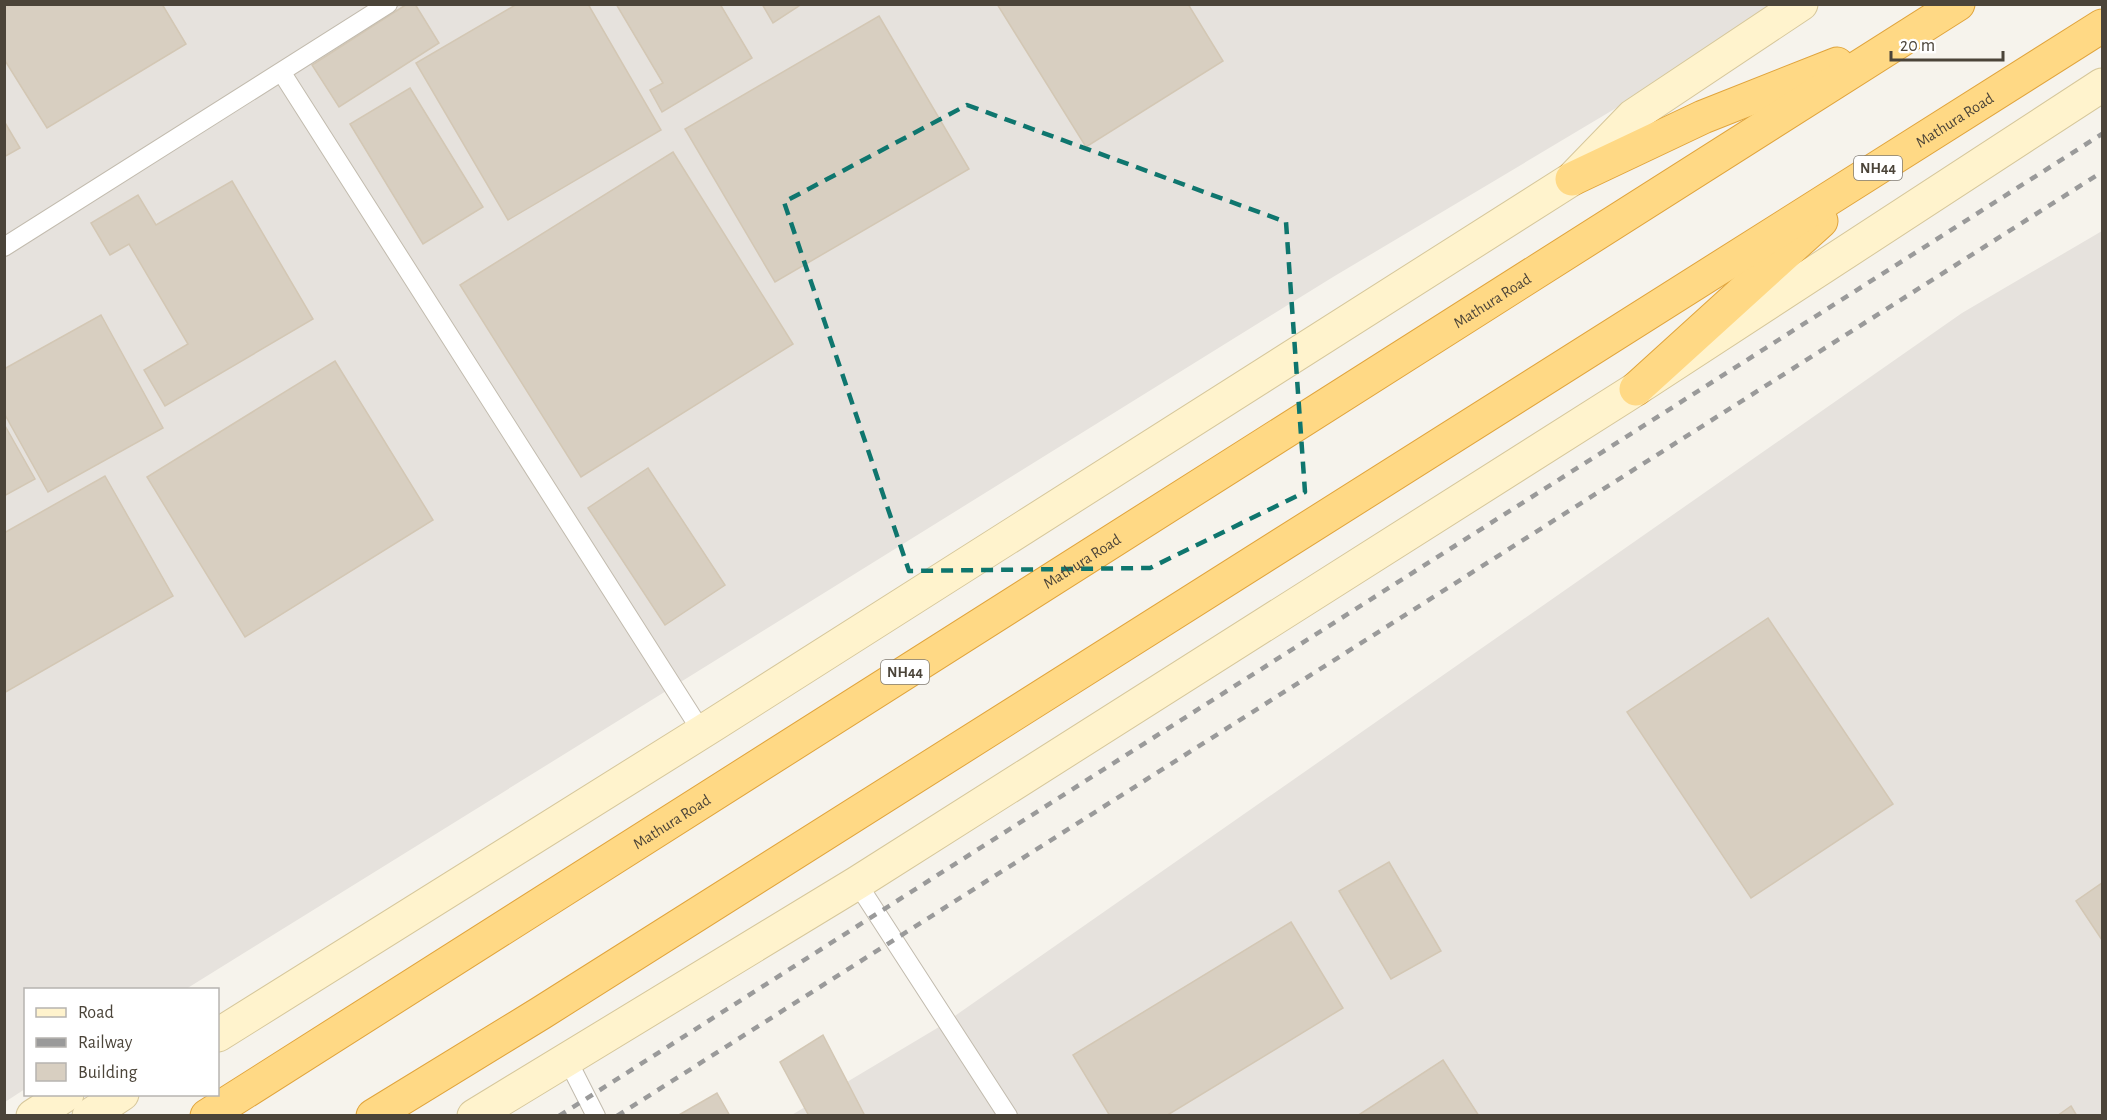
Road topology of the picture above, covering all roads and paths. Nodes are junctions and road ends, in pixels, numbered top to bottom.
1 (388, 4) edge
2 (1801, 4) edge
3 (1958, 4) edge
4 (2103, 26) edge
5 (1911, 34) junction
6 (282, 72) junction
7 (2103, 85) edge
8 (1880, 167) junction
9 (1572, 179) junction
10 (4, 247) edge
11 (1636, 389) junction
12 (702, 732) junction
13 (857, 883) junction
14 (411, 914) junction
15 (219, 1010) edge
16 (219, 1034) edge
17 (567, 1059) junction
18 (65, 1096) edge
19 (121, 1096) edge
20 (33, 1116) edge
21 (89, 1116) edge
22 (207, 1116) edge
23 (374, 1116) edge
24 (474, 1116) edge
25 (596, 1116) edge
26 (1008, 1116) edge

1 - 6 lane
2 - 9 main road
3 - 5 highway, Mathura Road / NH44
4 - 8 highway, Mathura Road / NH44
5 - 9 highway
5 - 22 highway, Mathura Road / NH44
6 - 10 lane
6 - 12 lane
7 - 11 main road
8 - 11 highway
8 - 23 highway, Mathura Road / NH44
9 - 12 main road
11 - 13 main road
12 - 14 main road
13 - 17 main road
13 - 26 lane
14 - 15 main road
14 - 16 main road
17 - 24 main road
17 - 25 lane
18 - 20 main road
19 - 21 main road

